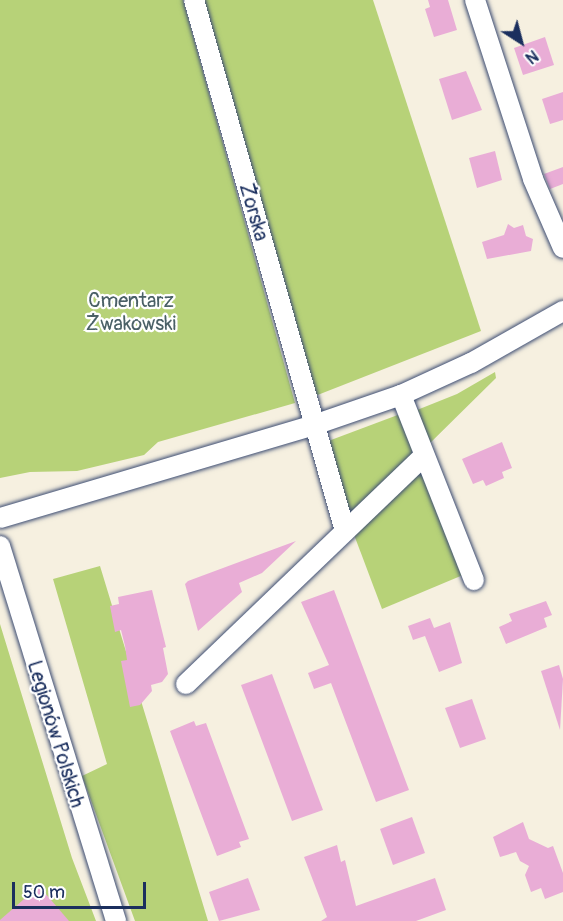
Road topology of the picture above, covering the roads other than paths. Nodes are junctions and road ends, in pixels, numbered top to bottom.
1 (194, 0) edge
2 (475, 0) edge
3 (563, 248) edge
4 (563, 311) edge
5 (400, 395) junction
6 (314, 425) junction
7 (423, 457) junction
8 (0, 518) edge
9 (345, 531) junction
10 (0, 546) edge
11 (474, 580) dead end
12 (186, 684) dead end
13 (116, 921) edge

1 - 6 street, Żorska
2 - 3 street
4 - 5 street
5 - 6 street
5 - 7 street
6 - 8 street
6 - 9 street, Żorska
7 - 9 street
7 - 11 street
9 - 12 street
10 - 13 street, Legionów Polskich

